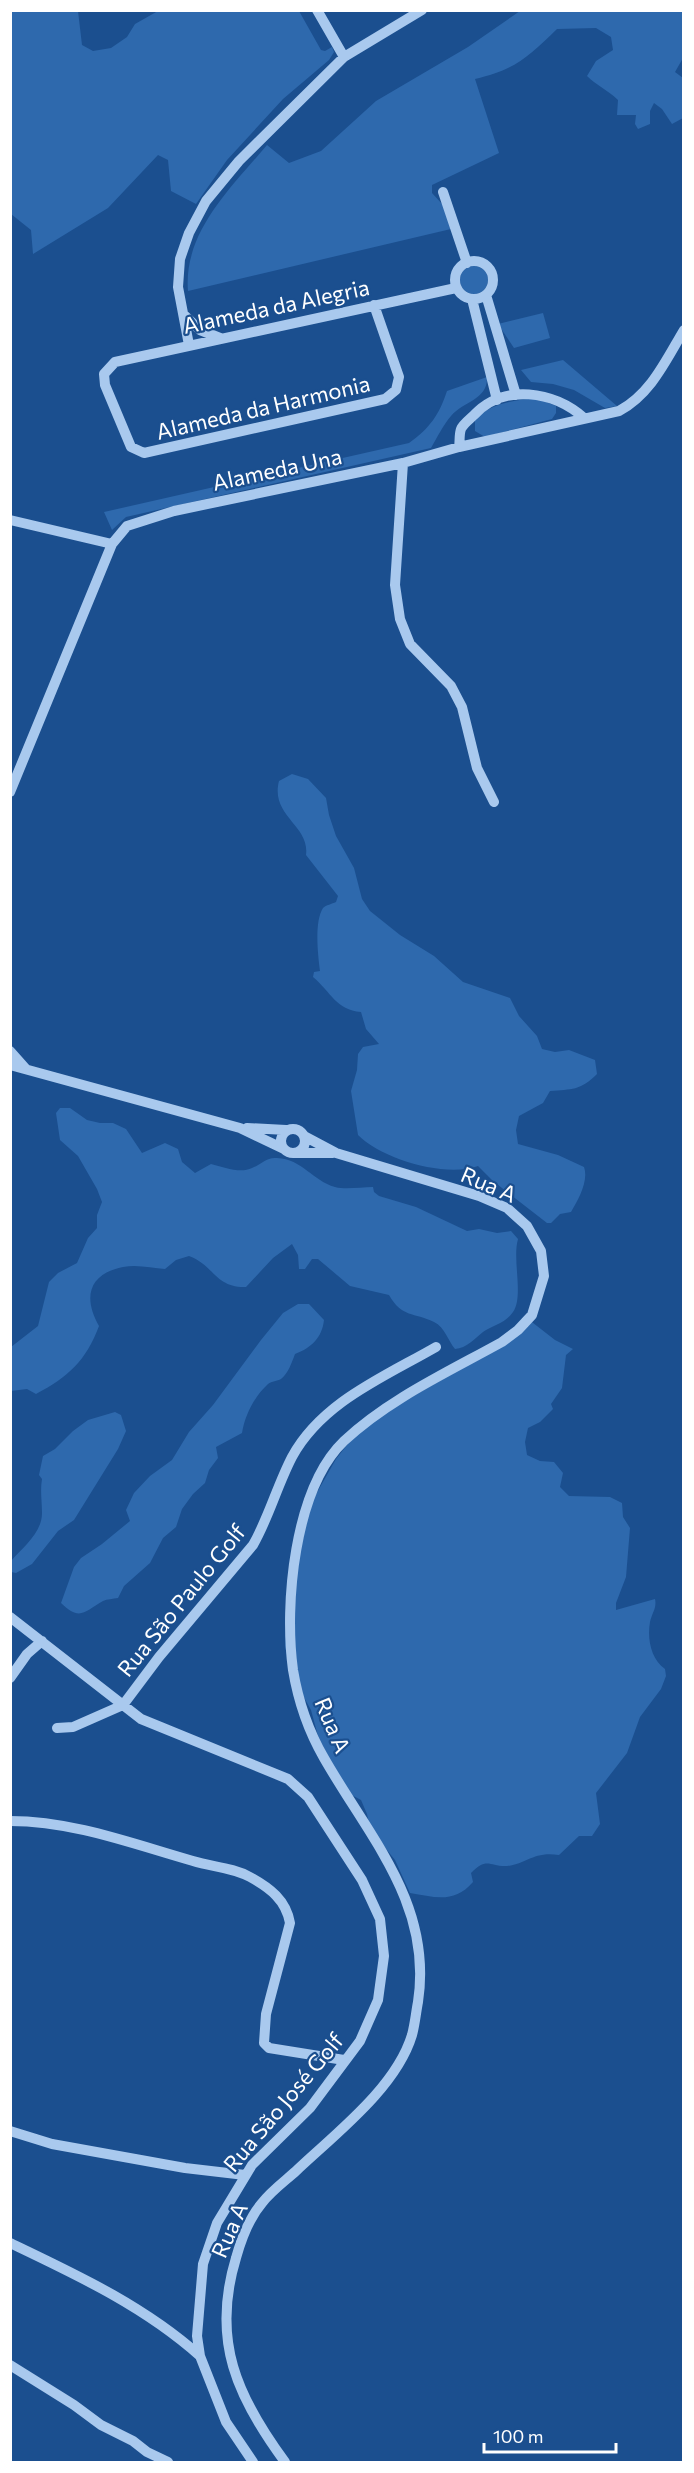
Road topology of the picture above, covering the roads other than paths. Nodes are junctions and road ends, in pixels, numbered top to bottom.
1 (317, 10) edge
2 (422, 10) edge
3 (344, 57) junction
4 (443, 192) dead end
5 (467, 262) junction
6 (456, 288) junction
7 (486, 295) junction
8 (472, 299) junction
9 (374, 305) junction
10 (184, 315) junction
11 (684, 330) edge
12 (220, 338) junction
13 (500, 340) junction
14 (483, 344) junction
15 (189, 345) junction
16 (107, 369) joint
17 (510, 372) junction
18 (491, 376) junction
19 (516, 395) junction
20 (497, 400) junction
21 (584, 418) junction
22 (459, 447) junction
23 (403, 463) junction
24 (10, 520) edge
25 (112, 544) junction
26 (10, 792) edge
27 (494, 802) dead end
28 (10, 1051) edge
29 (10, 1065) edge
30 (26, 1070) junction
31 (240, 1128) junction
32 (286, 1130) junction
33 (304, 1136) junction
34 (284, 1149) junction
35 (296, 1153) junction
36 (336, 1153) junction
37 (436, 1347) dead end
38 (10, 1617) edge
39 (42, 1641) junction
40 (10, 1678) edge
41 (123, 1705) junction
42 (57, 1728) dead end
43 (10, 1821) edge
44 (345, 2060) junction
45 (10, 2131) edge
46 (245, 2175) junction
47 (10, 2243) edge
48 (200, 2356) junction
49 (10, 2365) edge
50 (168, 2463) edge
51 (253, 2463) edge
52 (285, 2463) edge

1 - 3 street
2 - 3 street
3 - 10 street
4 - 5 street
5 - 6 street
5 - 7 street
6 - 8 street
6 - 9 street, Alameda da Alegria
7 - 8 street
7 - 13 street
8 - 14 street
9 - 12 street, Alameda da Alegria
9 - 16 street, Alameda da Harmonia
10 - 12 street
10 - 15 street
11 - 21 street, Alameda Una
12 - 15 street, Alameda da Alegria
13 - 14 street
13 - 17 street
14 - 18 street
15 - 16 street, Alameda da Alegria
17 - 18 street
17 - 19 street
18 - 20 street
19 - 20 street
19 - 21 street
20 - 22 street
21 - 22 street, Alameda Una
22 - 23 street, Alameda Una
23 - 25 street, Alameda Una
23 - 27 street
24 - 25 street
25 - 26 street
28 - 30 street
29 - 30 street, Rua A
30 - 31 street, Rua A
31 - 32 street, Rua A
31 - 34 street, Rua A
32 - 33 street, Rua A
32 - 34 street
33 - 35 street
33 - 36 street, Rua A
34 - 35 street, Rua A
35 - 36 street, Rua A
36 - 52 street, Rua A
37 - 41 street, Rua São Paulo Golf
38 - 39 street, Rua São José Golf
39 - 40 street
39 - 41 street, Rua São José Golf
41 - 42 street, Rua São Paulo Golf
41 - 44 street, Rua São José Golf
43 - 44 street
44 - 46 street, Rua São José Golf
45 - 46 street
46 - 48 street, Rua São José Golf
47 - 48 street
48 - 51 street, Rua São José Golf
49 - 50 street

